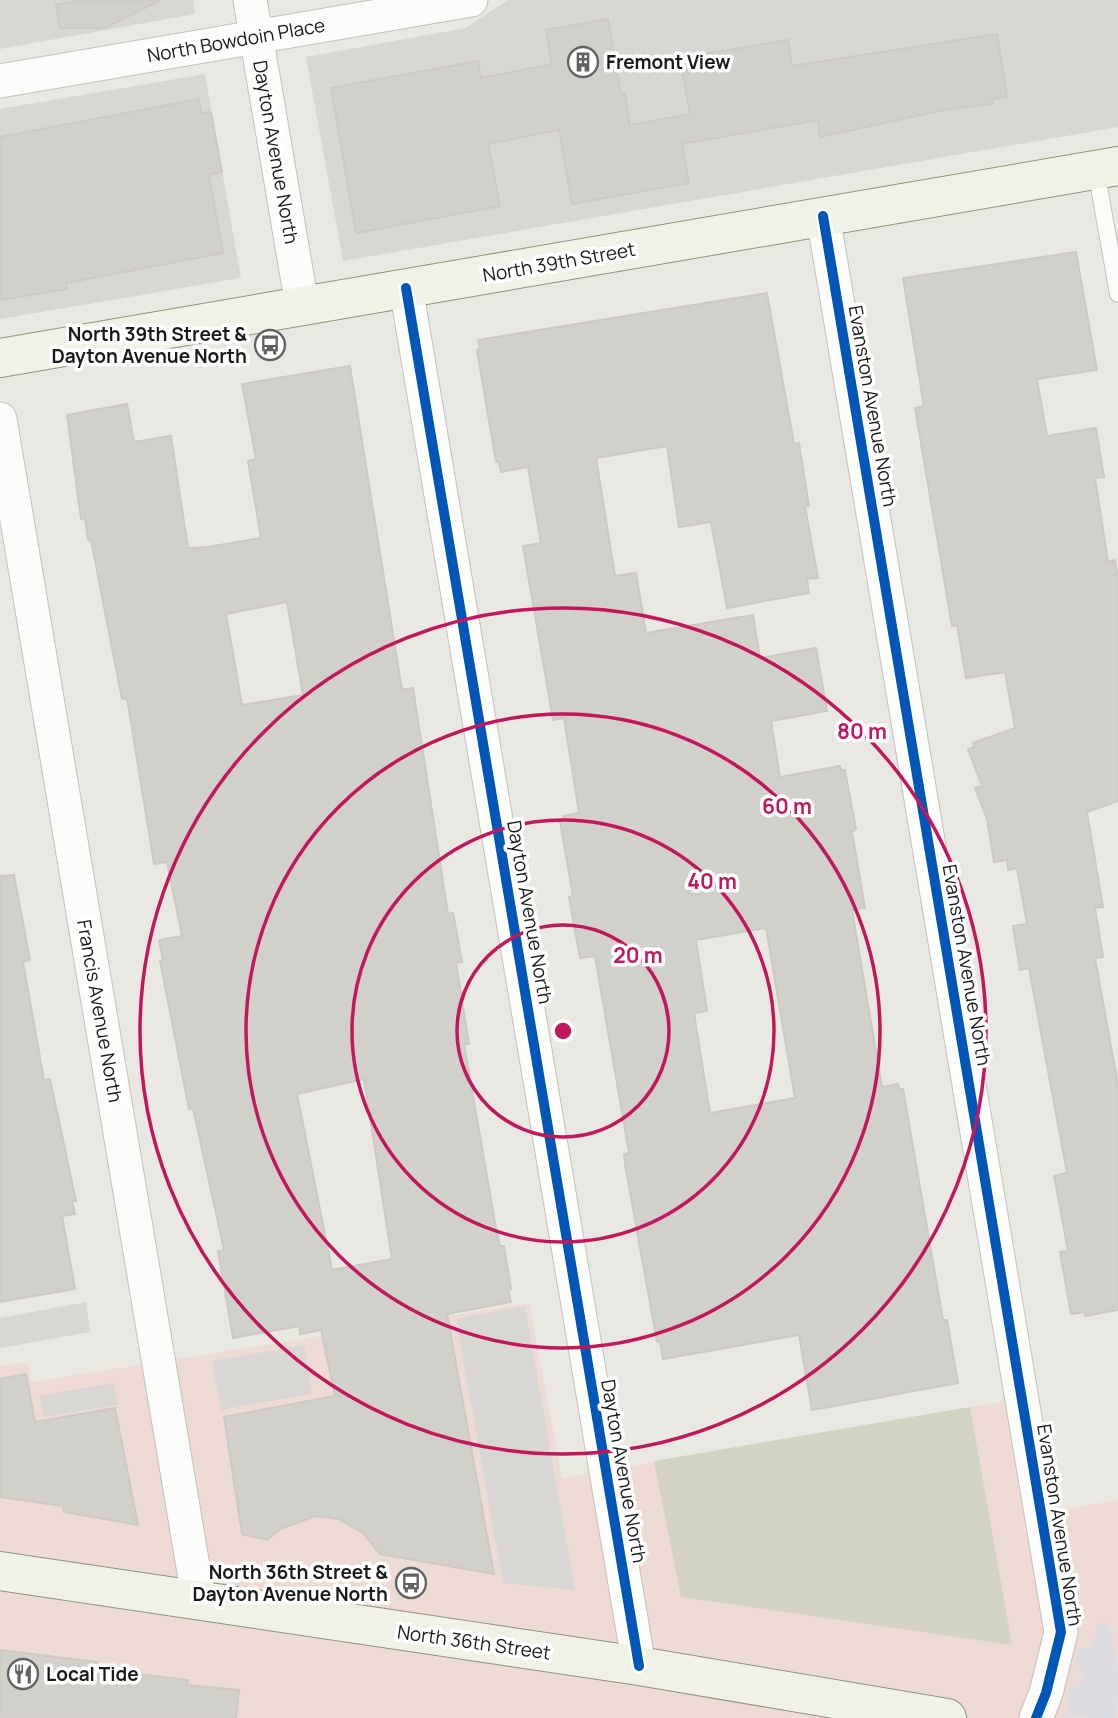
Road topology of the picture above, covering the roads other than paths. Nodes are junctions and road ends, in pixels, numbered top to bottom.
1 (250, 0) edge
2 (471, 0) edge
3 (256, 36) junction
4 (0, 81) edge
5 (1107, 168) edge
6 (823, 216) junction
7 (406, 288) junction
8 (1118, 294) edge
9 (302, 305) junction
10 (0, 358) edge
11 (0, 419) edge
12 (0, 1571) edge
13 (200, 1602) junction
14 (639, 1666) junction
15 (947, 1718) edge
16 (1036, 1718) edge

1 - 3 street, Dayton Avenue North
2 - 3 street, North Bowdoin Place
3 - 4 street, North Bowdoin Place
3 - 9 street, Dayton Avenue North
5 - 6 main road, North 39th Street
5 - 8 lane
6 - 7 main road, North 39th Street
6 - 16 street, Evanston Avenue North
7 - 9 main road, North 39th Street
7 - 14 street, Dayton Avenue North
9 - 10 main road, North 39th Street
11 - 13 street, Francis Avenue North
12 - 13 main road, North 36th Street
13 - 14 main road, North 36th Street
14 - 15 main road, North 36th Street

